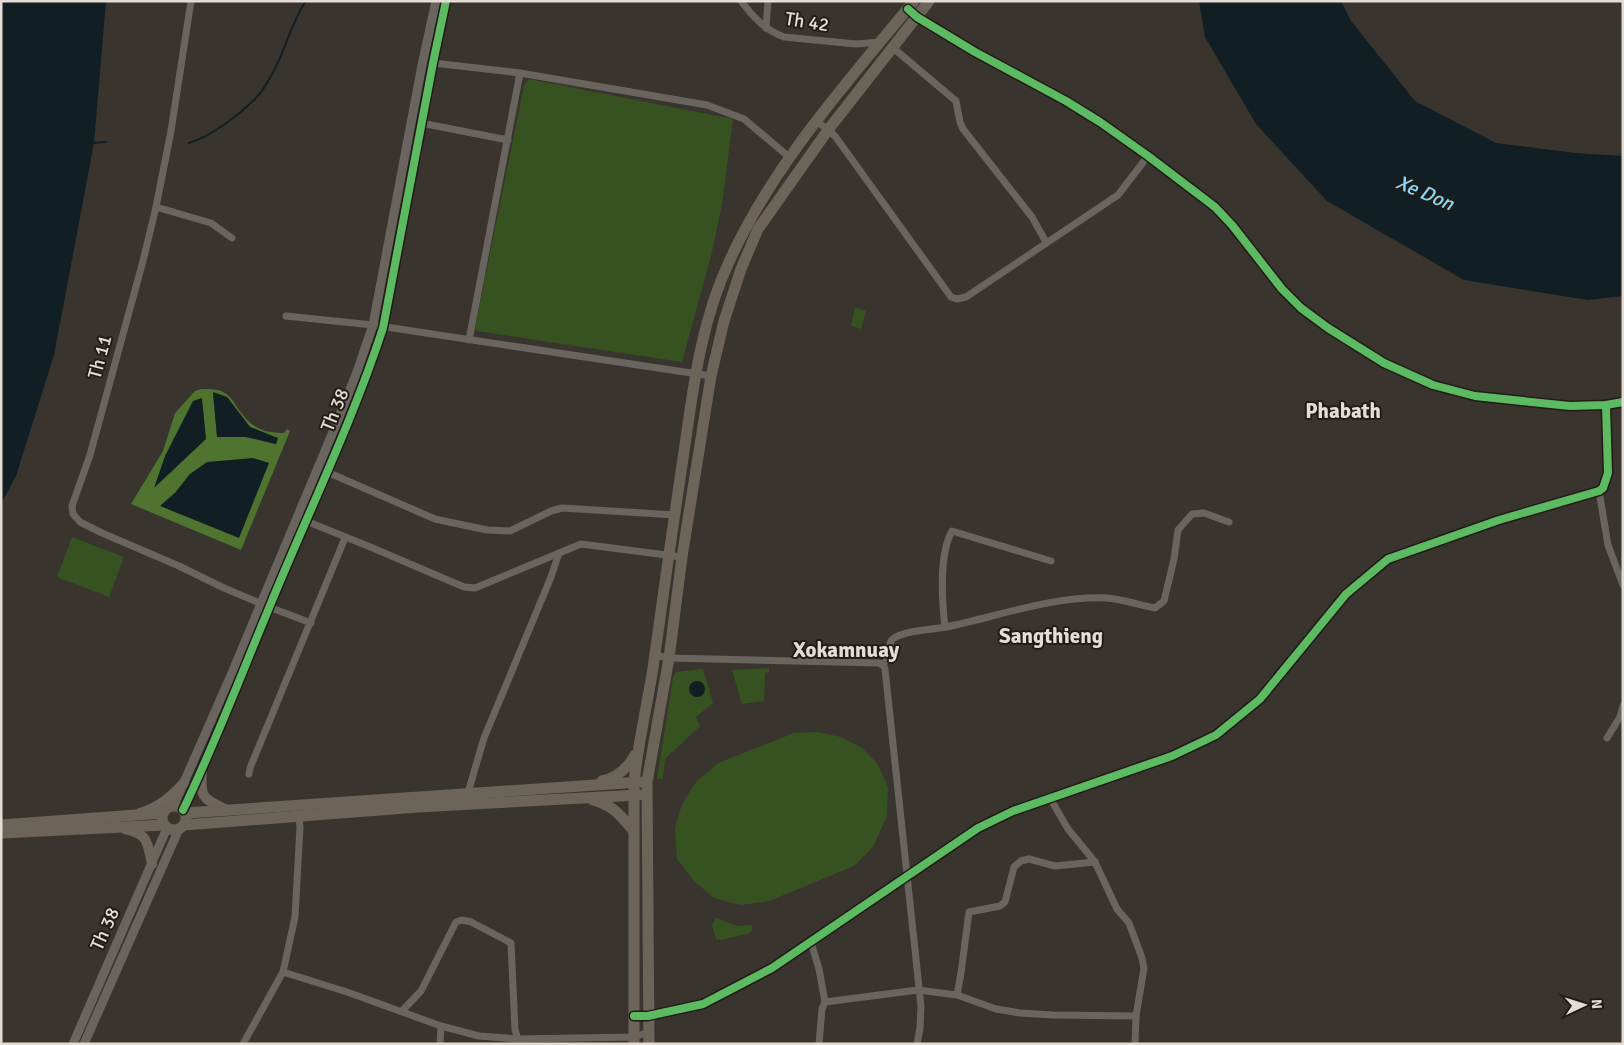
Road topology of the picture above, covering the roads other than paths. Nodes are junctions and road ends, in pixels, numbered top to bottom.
1 (436, 1) edge
2 (446, 1) edge
3 (741, 1) edge
4 (768, 1) edge
5 (929, 1) edge
6 (193, 2) edge
7 (911, 5) edge
8 (917, 17) junction
9 (766, 28) junction
10 (880, 42) junction
11 (892, 47) junction
12 (432, 63) junction
13 (520, 73) junction
14 (817, 121) junction
15 (421, 123) junction
16 (828, 130) junction
17 (508, 140) junction
18 (1148, 156) junction
19 (789, 157) junction
20 (156, 207) junction
21 (232, 238) dead end
22 (1046, 242) junction
23 (286, 316) dead end
24 (373, 325) junction
25 (383, 328) junction
26 (469, 340) junction
27 (695, 374) junction
28 (711, 376) junction
29 (1623, 402) edge
30 (1606, 405) junction
31 (327, 472) junction
32 (1598, 491) junction
33 (675, 515) junction
34 (306, 521) junction
35 (1229, 522) dead end
36 (346, 538) junction
37 (559, 553) junction
38 (669, 556) junction
39 (682, 557) junction
40 (1051, 561) dead end
41 (1623, 585) edge
42 (260, 604) junction
43 (269, 608) junction
44 (311, 622) junction
45 (945, 627) junction
46 (654, 655) junction
47 (668, 658) junction
48 (882, 665) junction
49 (1623, 706) edge
50 (1607, 738) dead end
51 (637, 751) junction
52 (202, 770) junction
53 (249, 774) dead end
54 (634, 782) junction
55 (647, 782) junction
56 (184, 783) junction
57 (582, 786) junction
58 (647, 794) junction
59 (634, 795) junction
60 (582, 798) junction
61 (1050, 798) junction
62 (467, 799) junction
63 (228, 811) junction
64 (297, 812) junction
65 (130, 816) junction
66 (175, 819) junction
67 (1, 825) edge
68 (116, 828) junction
69 (633, 830) junction
70 (1, 834) edge
71 (1095, 862) junction
72 (152, 864) junction
73 (908, 875) junction
74 (132, 909) junction
75 (141, 912) junction
76 (811, 942) junction
77 (284, 972) junction
78 (918, 990) junction
79 (957, 995) junction
80 (825, 1002) junction
81 (402, 1011) junction
82 (634, 1016) junction
83 (648, 1016) junction
84 (1136, 1016) junction
85 (442, 1026) junction
86 (649, 1038) edge
87 (518, 1040) junction
88 (634, 1040) edge
89 (73, 1044) edge
90 (84, 1044) edge
91 (243, 1044) edge
92 (440, 1044) edge
93 (819, 1044) edge
94 (917, 1044) edge
95 (1135, 1044) edge

1 - 24 street, Th 38
2 - 12 street, Th 38
3 - 9 street, Th 42
4 - 9 street
5 - 8 highway
6 - 20 street, Th 11
7 - 8 street
7 - 10 highway
8 - 11 highway
8 - 18 street
9 - 10 street, Th 42
10 - 14 highway
11 - 16 highway
11 - 22 street
12 - 13 street
12 - 15 street, Th 38
13 - 17 street
13 - 19 street
14 - 16 street
14 - 19 highway
15 - 17 street
15 - 25 street, Th 38
16 - 22 street
16 - 28 highway
17 - 26 street
18 - 22 street
18 - 30 street
19 - 27 highway
20 - 21 street
20 - 42 street, Th 11
23 - 24 street
24 - 25 street
24 - 42 street, Th 38
25 - 26 street
25 - 31 street, Th 38
26 - 27 street
27 - 28 street
27 - 33 highway
28 - 39 highway
29 - 30 street
30 - 32 street
31 - 33 street
31 - 34 street, Th 38
32 - 41 street
32 - 61 street
33 - 38 highway
34 - 36 street
34 - 43 street, Th 38
35 - 45 street
36 - 37 street
36 - 44 street
37 - 38 street
37 - 62 street
38 - 39 street
38 - 46 highway
39 - 47 highway
40 - 45 street
42 - 43 street, Th 11
42 - 56 street, Th 38
43 - 44 street, Th 11
43 - 52 street, Th 38
44 - 53 street
45 - 48 street
46 - 47 street
46 - 51 highway
47 - 48 street
47 - 55 highway
48 - 73 street
49 - 50 street
51 - 54 highway
51 - 57 highway
52 - 63 main road
52 - 66 street, Th 38
54 - 55 highway
54 - 57 highway
54 - 59 highway
55 - 58 highway
56 - 65 main road
56 - 66 street, Th 38
57 - 62 highway
58 - 59 highway
58 - 83 highway
59 - 60 highway
59 - 69 highway
60 - 62 highway
60 - 69 highway
61 - 71 street
61 - 73 street
62 - 64 highway
63 - 64 highway
63 - 66 highway
64 - 66 highway
64 - 77 street
65 - 66 highway
65 - 67 highway
66 - 68 highway
66 - 72 street, Th 38
66 - 75 street, Th 38
68 - 70 highway
68 - 72 main road
69 - 82 highway
71 - 79 street
71 - 84 street
72 - 74 street, Th 38
73 - 76 street
73 - 78 street
74 - 75 street
74 - 89 street, Th 38
75 - 90 street, Th 38
76 - 80 street
76 - 83 street
77 - 81 street
77 - 91 street
78 - 79 street
78 - 80 street
78 - 94 street
79 - 84 street
80 - 93 street
81 - 85 street
81 - 87 street
82 - 83 street
82 - 88 highway
83 - 86 highway
84 - 95 street
85 - 87 street
85 - 92 street
86 - 88 street
87 - 88 street

